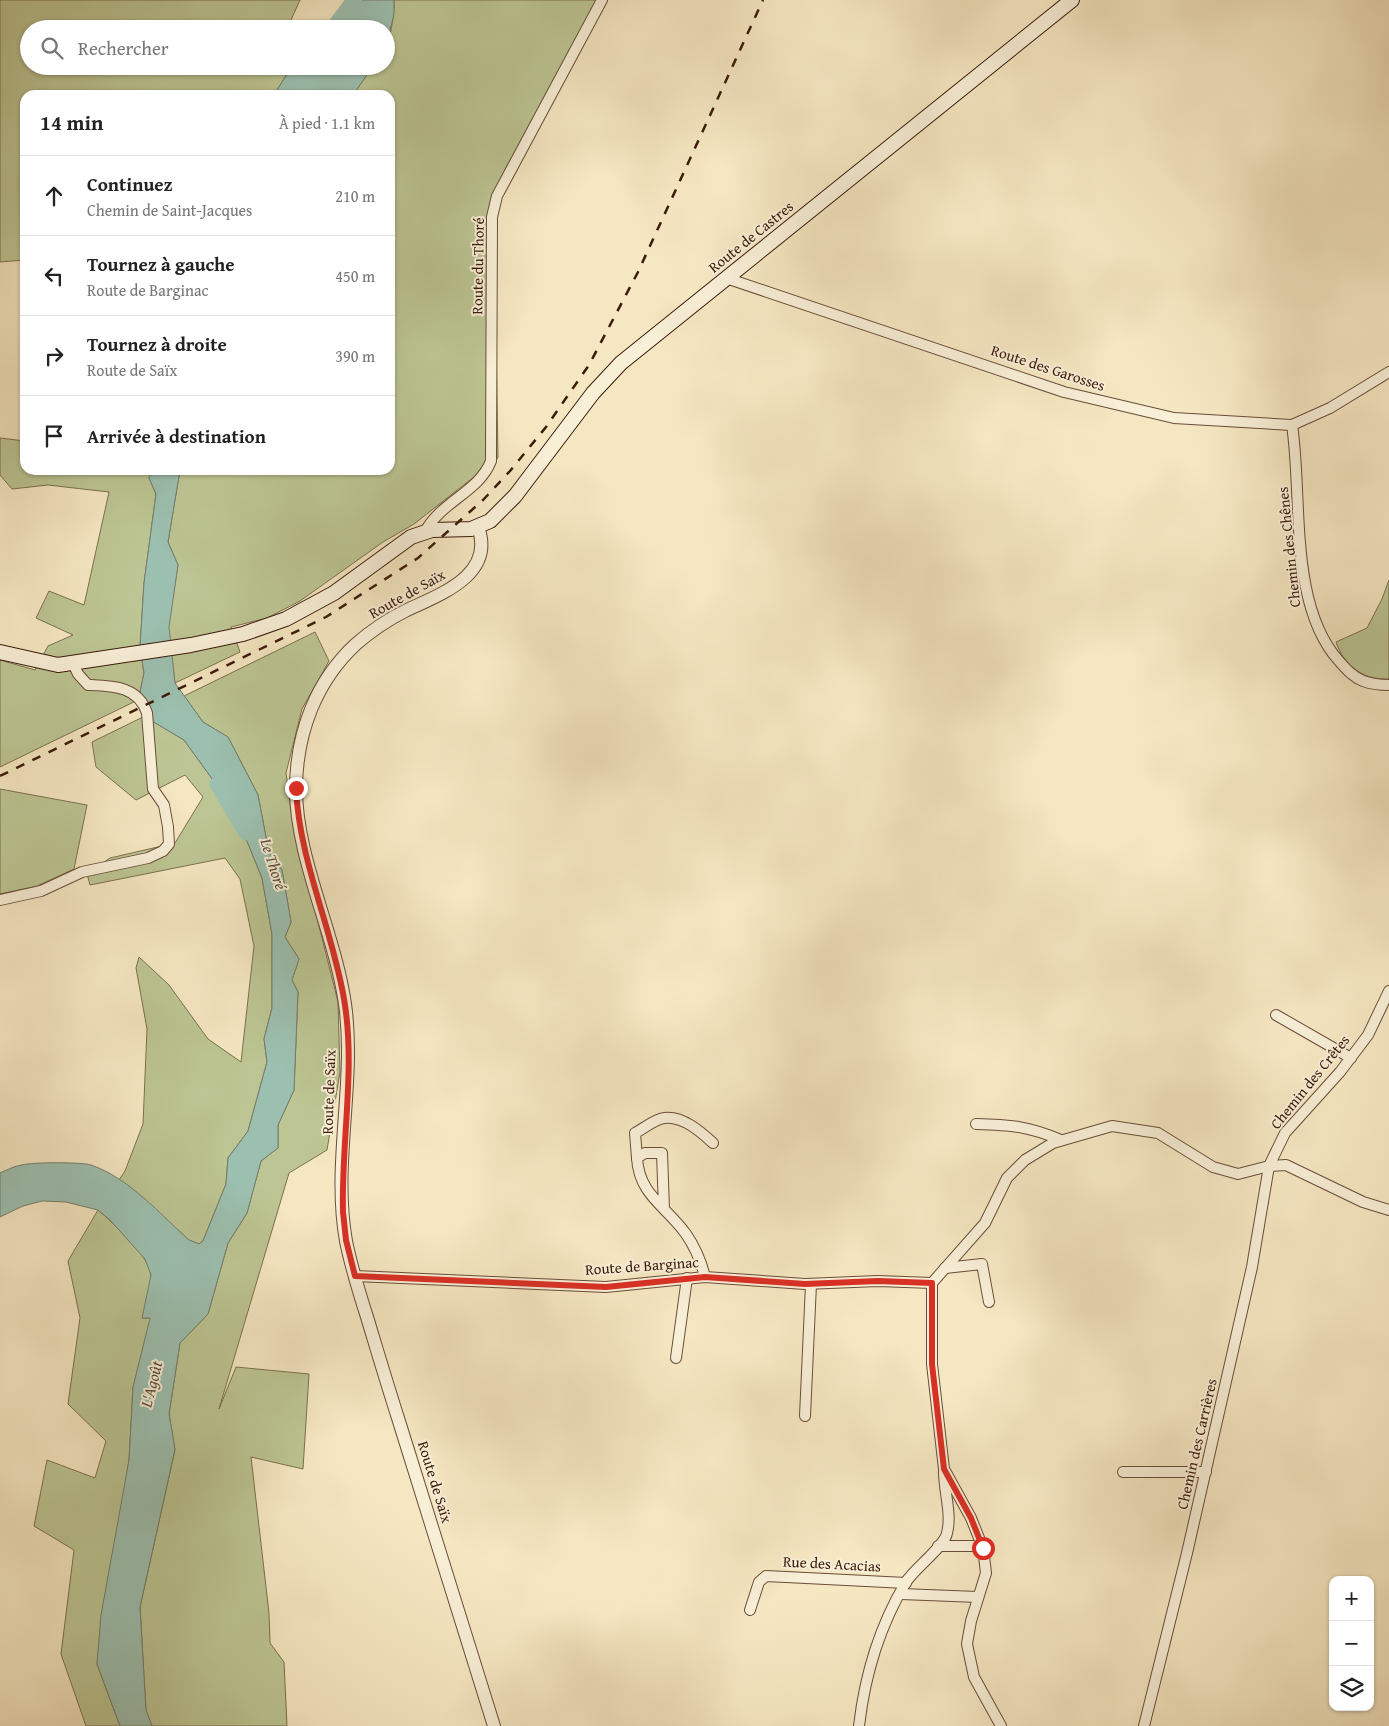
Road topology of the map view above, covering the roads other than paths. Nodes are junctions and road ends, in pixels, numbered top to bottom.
1 (602, 0) edge
2 (1072, 0) edge
3 (726, 278) junction
4 (1389, 372) edge
5 (1292, 424) junction
6 (478, 527) junction
7 (425, 532) junction
8 (0, 652) edge
9 (73, 663) junction
10 (1389, 685) edge
11 (0, 900) edge
12 (1389, 991) edge
13 (1276, 1015) dead end
14 (1351, 1058) junction
15 (976, 1124) dead end
16 (1061, 1140) junction
17 (713, 1143) dead end
18 (637, 1158) junction
19 (1269, 1166) junction
20 (664, 1208) junction
21 (1389, 1210) edge
22 (945, 1268) junction
23 (355, 1276) junction
24 (705, 1277) junction
25 (687, 1278) junction
26 (932, 1283) junction
27 (811, 1284) junction
28 (989, 1302) dead end
29 (676, 1358) dead end
30 (805, 1416) dead end
31 (944, 1469) junction
32 (1123, 1472) dead end
33 (1206, 1472) junction
34 (938, 1546) junction
35 (982, 1546) junction
36 (906, 1583) junction
37 (901, 1594) junction
38 (978, 1597) junction
39 (750, 1610) dead end
40 (494, 1726) edge
41 (859, 1726) edge
42 (1000, 1726) edge
43 (1144, 1726) edge

1 - 7 street, Route du Thoré
2 - 3 main road, Route de Castres
3 - 5 street, Route des Garosses
3 - 6 main road, Route de Castres
4 - 5 street, Route des Garosses
5 - 10 street, Chemin des Chênes
6 - 7 main road
6 - 23 street, Route de Saïx
7 - 9 main road
8 - 9 main road
9 - 11 street
12 - 14 street, Chemin des Crêtes
13 - 14 street
14 - 19 street, Chemin des Crêtes
15 - 16 street
16 - 19 street
16 - 22 street
17 - 18 street
18 - 20 street
18 - 20 street
19 - 21 street
19 - 33 street, Chemin des Carrières
20 - 24 street
22 - 26 street
22 - 28 street
23 - 25 street, Route de Barginac
23 - 40 street, Route de Saïx
24 - 25 street, Route de Barginac
24 - 27 street, Route de Barginac
25 - 29 street
26 - 27 street, Route de Barginac
26 - 31 street
27 - 30 street
31 - 34 street
31 - 35 street
32 - 33 street
33 - 43 street, Chemin des Carrières
34 - 35 street
34 - 36 street
35 - 38 street
36 - 37 street
36 - 39 street, Rue des Acacias
37 - 38 street
37 - 41 street
38 - 42 street

